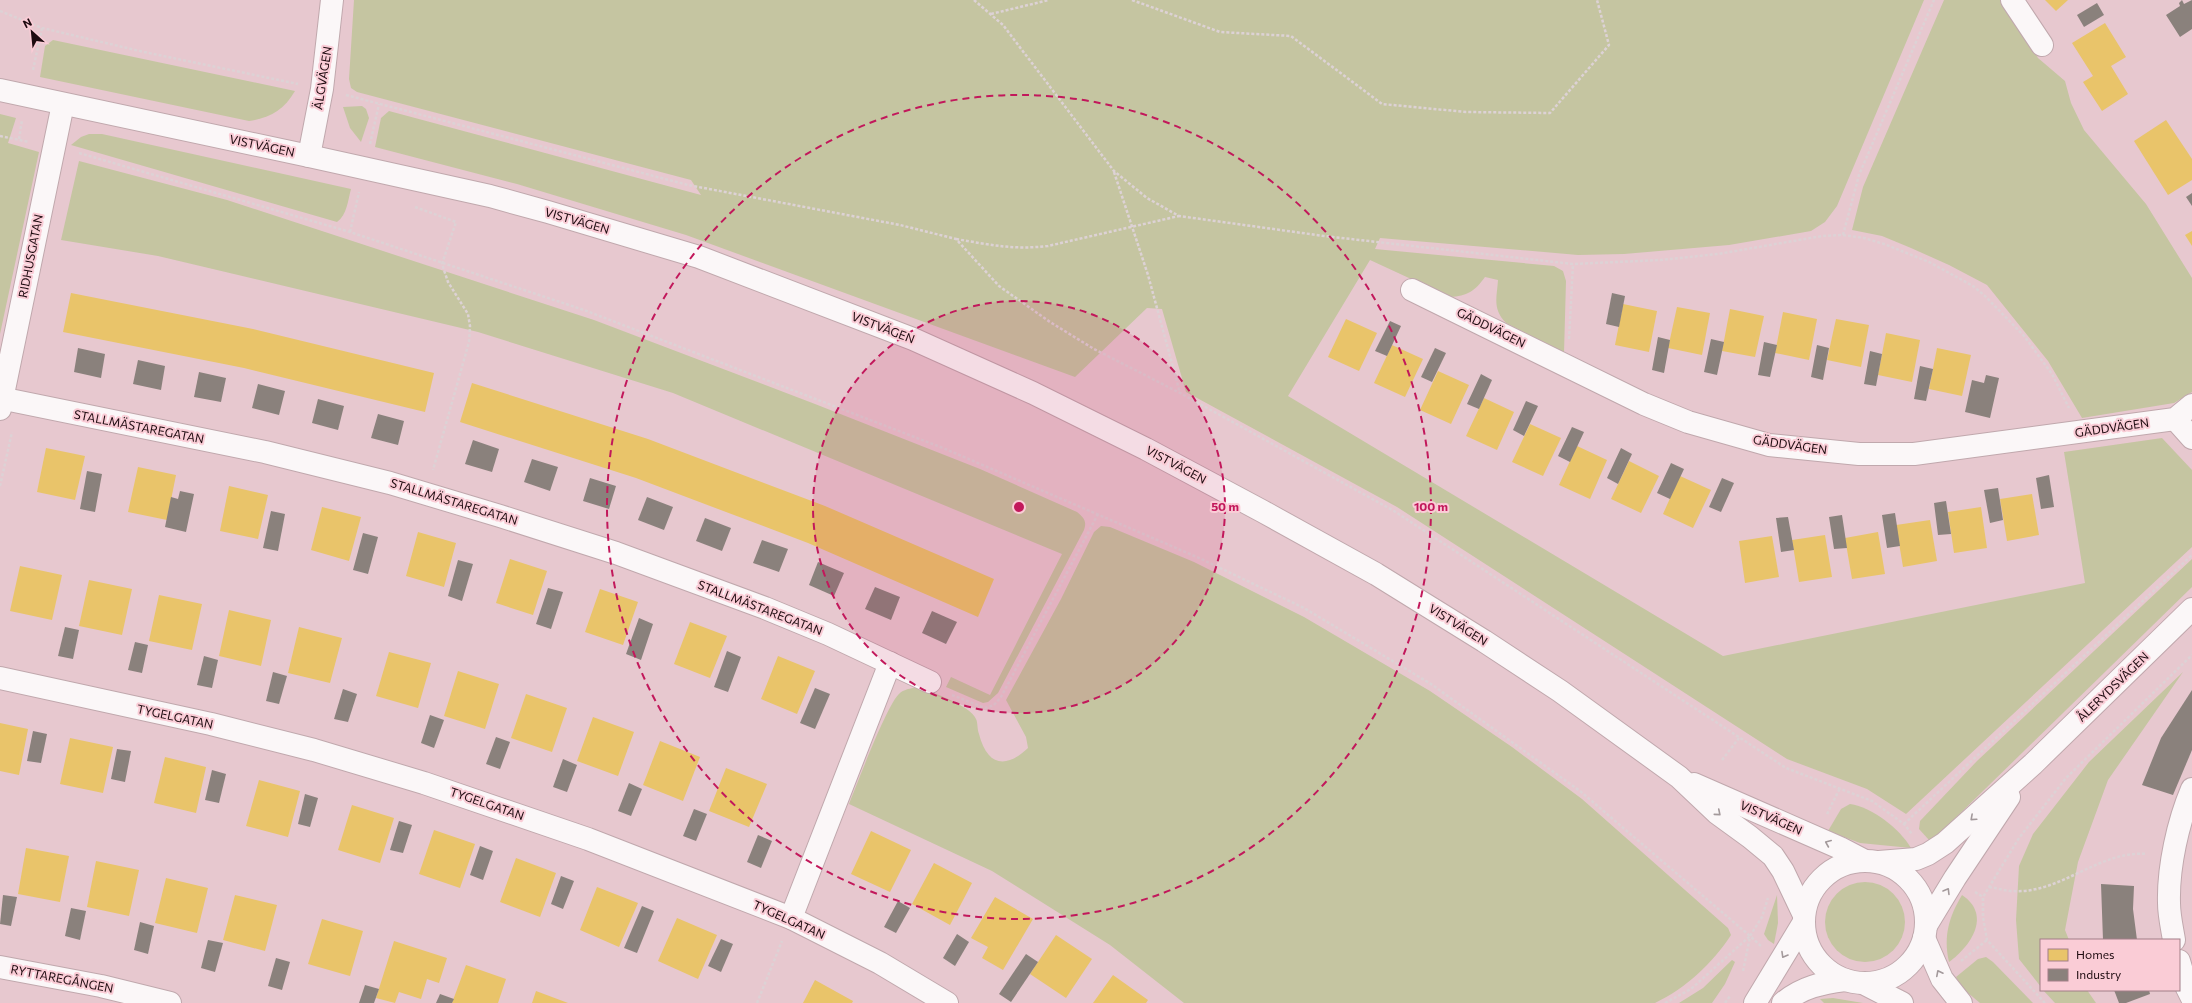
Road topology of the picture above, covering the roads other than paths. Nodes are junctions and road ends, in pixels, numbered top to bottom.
1 (332, 0) edge
2 (2012, 0) edge
3 (2042, 45) dead end
4 (0, 90) edge
5 (63, 104) junction
6 (309, 156) junction
7 (1412, 290) dead end
8 (1, 402) edge
9 (2192, 405) edge
10 (2175, 419) junction
11 (2192, 438) edge
12 (2192, 609) edge
13 (890, 663) junction
14 (0, 678) edge
15 (930, 682) road end
16 (2033, 764) junction
17 (1679, 777) junction
18 (2192, 789) edge
19 (1871, 861) junction
20 (791, 918) junction
21 (1804, 918) junction
22 (1925, 931) junction
23 (2174, 939) edge
24 (2180, 964) edge
25 (0, 967) edge
26 (1854, 981) junction
27 (2192, 998) edge
28 (170, 1003) edge
29 (947, 1003) edge
30 (1755, 1003) edge
31 (1783, 1003) edge
32 (1902, 1003) edge
33 (1961, 1003) edge

1 - 6 street, ÄLGVÄGEN
2 - 3 street
4 - 5 street, VISTVÄGEN
5 - 6 street, VISTVÄGEN
5 - 8 street, RIDHUSGATAN
6 - 17 street, VISTVÄGEN
7 - 10 street, GÄDDVÄGEN
8 - 13 street, STALLMÄSTAREGATAN
9 - 10 street
10 - 11 street
12 - 16 street, ÅLERYDSVÄGEN
13 - 15 street, STALLMÄSTAREGATAN
13 - 20 street
14 - 20 street, TYGELGATAN
16 -> 19 street, ÅLERYDSVÄGEN
22 -> 16 street, ÅLERYDSVÄGEN
19 -> 17 street, VISTVÄGEN
17 -> 21 street, VISTVÄGEN
18 - 23 street
19 - 21 street
19 - 22 street
20 - 29 street, TYGELGATAN
21 - 26 street
21 -> 30 street
22 - 26 street
33 -> 22 street
24 - 27 street
25 - 28 street, RYTTAREGÅNGEN
26 - 31 street
26 - 32 street

